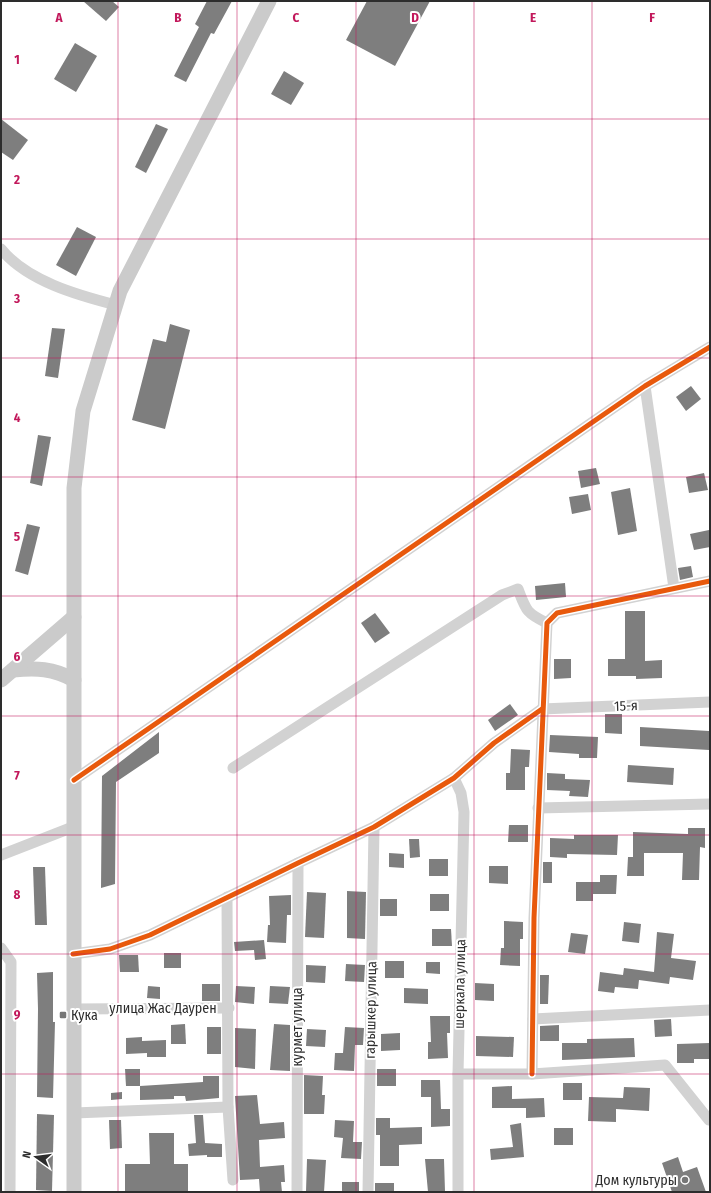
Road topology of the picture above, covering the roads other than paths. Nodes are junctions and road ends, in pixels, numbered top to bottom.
1 (270, 1) edge
2 (1, 249) edge
3 (116, 305) junction
4 (710, 347) edge
5 (645, 386) junction
6 (710, 581) edge
7 (674, 588) junction
8 (74, 617) junction
9 (547, 622) junction
10 (13, 670) junction
11 (1, 680) edge
12 (74, 680) junction
13 (710, 702) edge
14 (542, 708) junction
15 (233, 768) dead end
16 (454, 778) junction
17 (74, 780) junction
18 (710, 804) edge
19 (538, 808) junction
20 (73, 827) junction
21 (374, 828) junction
22 (1, 855) edge
23 (298, 863) junction
24 (227, 897) junction
25 (1, 948) edge
26 (73, 954) junction
27 (74, 1008) junction
28 (229, 1008) junction
29 (710, 1010) edge
30 (533, 1019) junction
31 (458, 1074) junction
32 (532, 1074) junction
33 (228, 1107) junction
34 (74, 1113) junction
35 (710, 1119) edge
36 (232, 1180) dead end
37 (10, 1192) edge
38 (74, 1192) edge
39 (297, 1192) edge
40 (368, 1192) edge
41 (458, 1192) edge

1 - 3 main road
2 - 3 street
3 - 8 main road
4 - 5 street
5 - 7 street
5 - 17 street
6 - 7 street
7 - 9 street
8 - 10 main road
8 - 12 main road
9 - 14 street
9 - 15 street
10 - 11 main road
10 - 12 main road
12 - 17 main road
13 - 14 street, 15-я
14 - 16 street
14 - 19 street
16 - 21 street
16 - 31 street, шеркала улица
17 - 20 main road
18 - 19 street
19 - 30 street
20 - 22 street
20 - 26 main road
21 - 23 street
21 - 40 street, гарышкер улица
23 - 24 street
23 - 39 street, курмет улица
24 - 26 street
24 - 28 street
25 - 37 street
26 - 27 main road
27 - 28 street, улица Жас Даурен
27 - 34 main road
28 - 33 street
29 - 30 street
30 - 32 street
31 - 32 street
31 - 41 street, шеркала улица
32 - 35 street
33 - 34 street
33 - 36 street
34 - 38 main road

